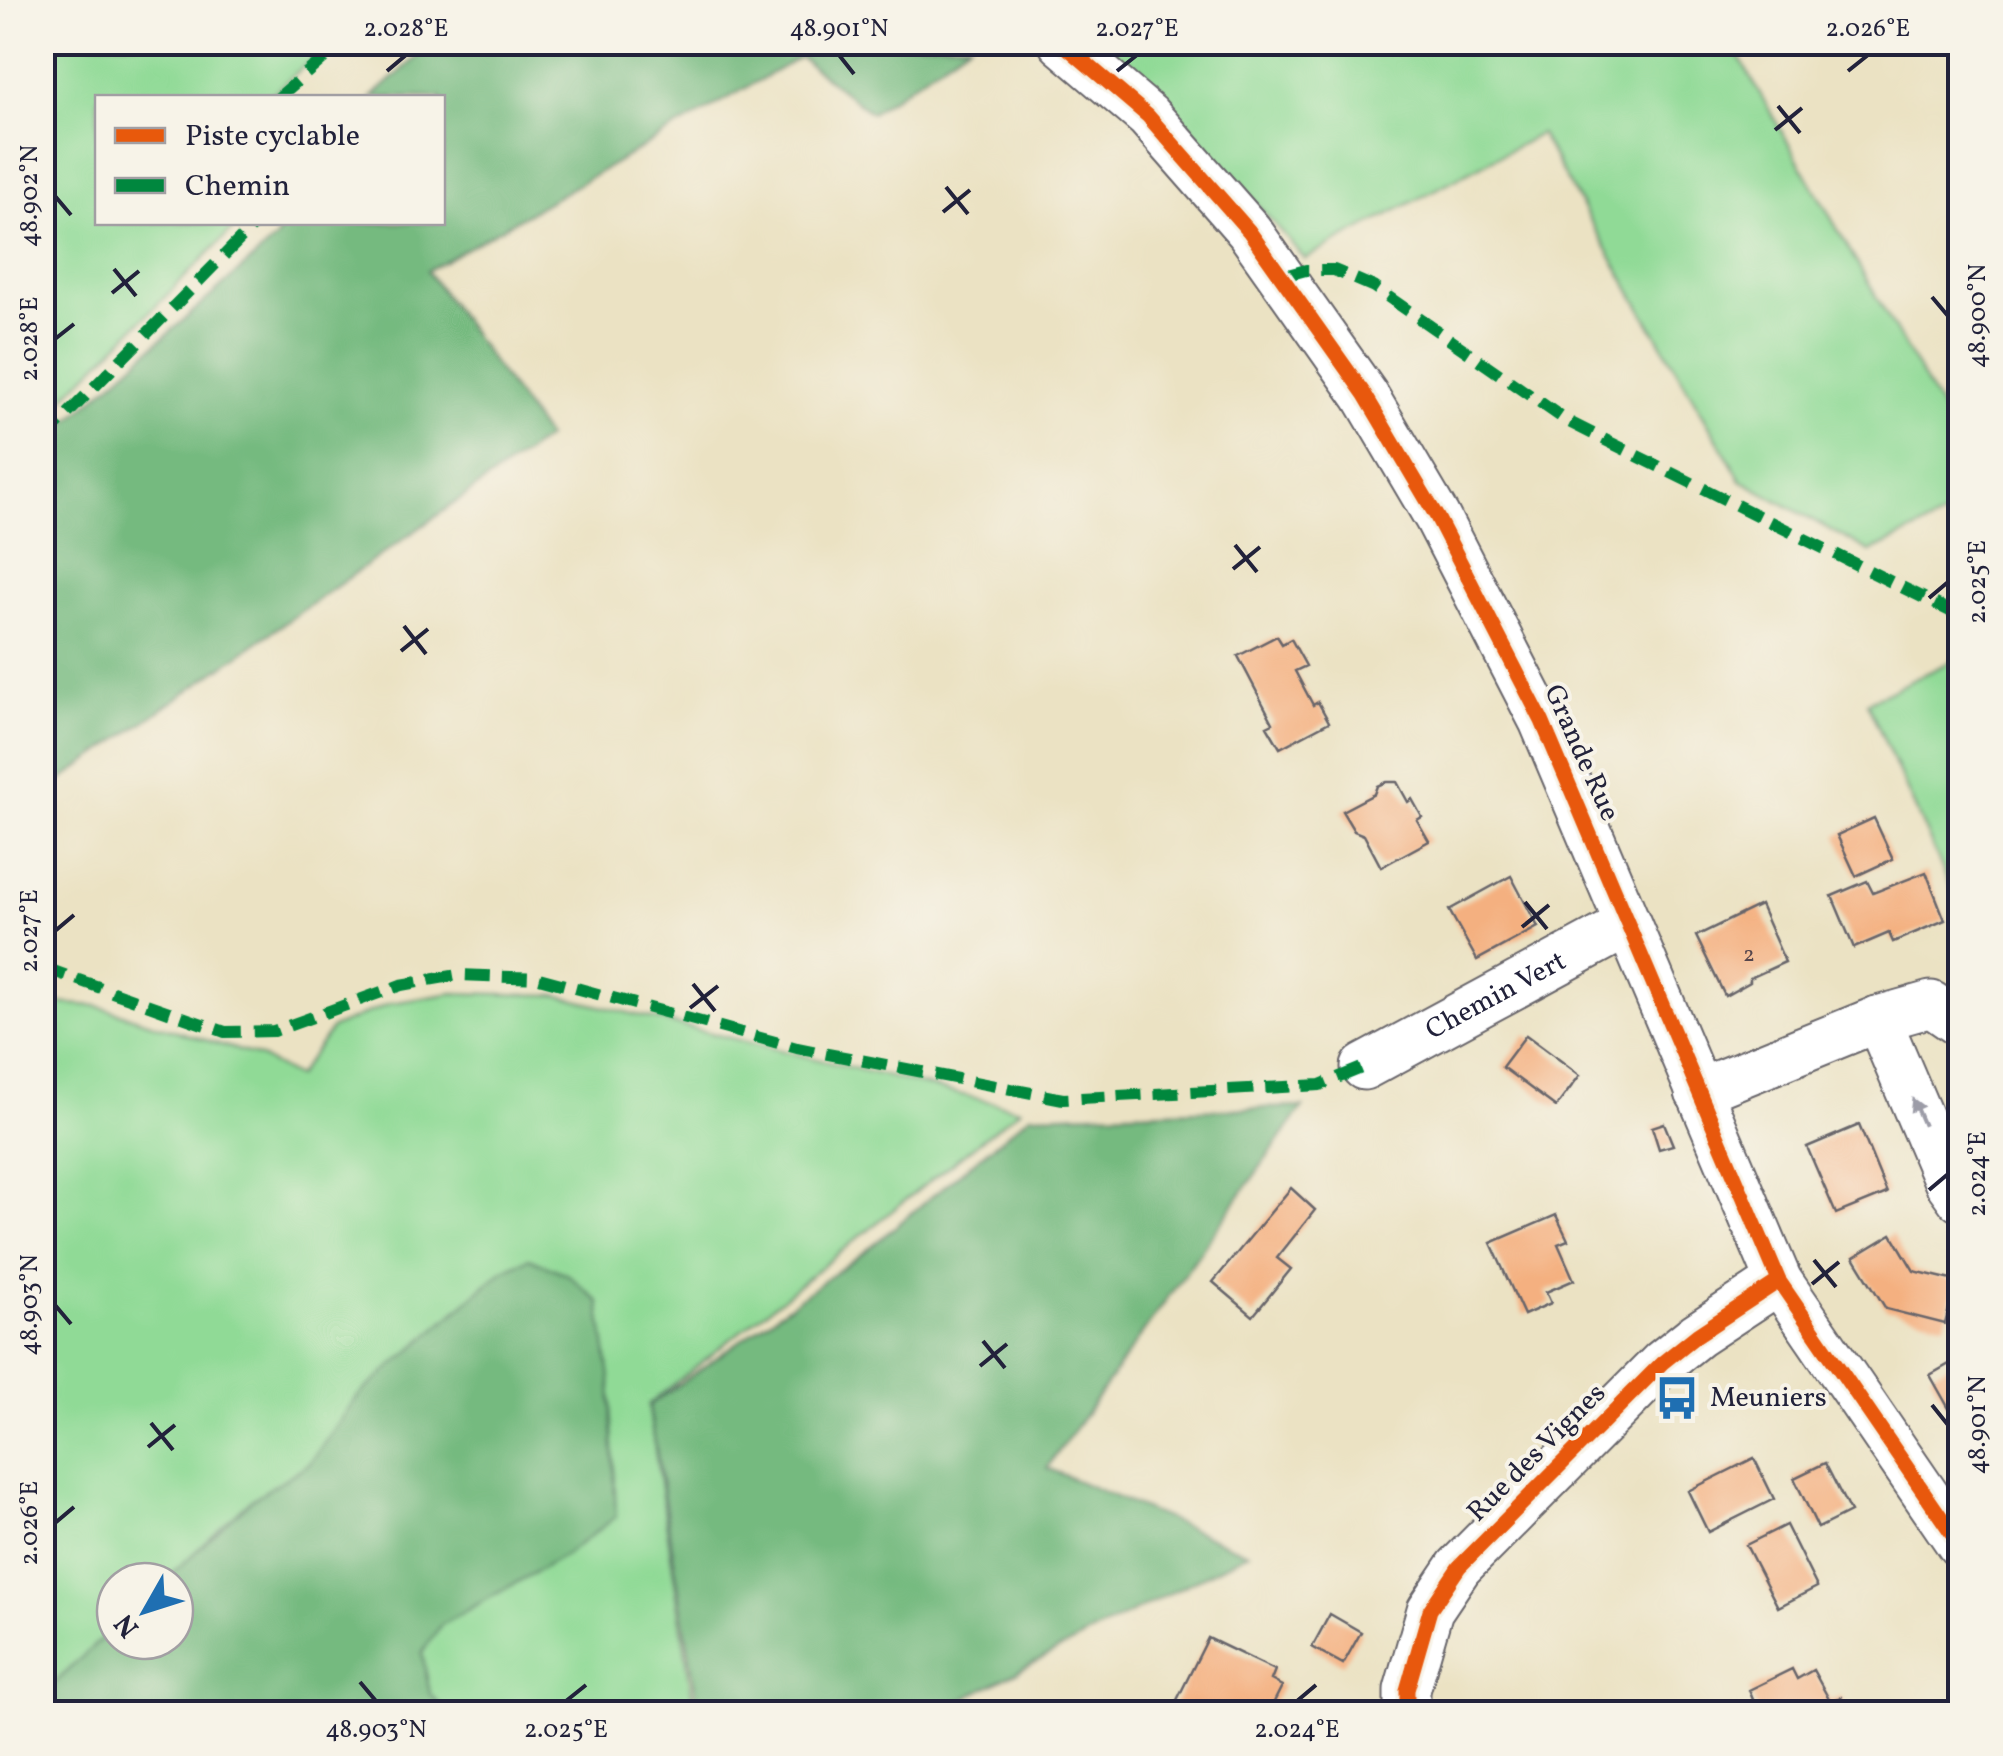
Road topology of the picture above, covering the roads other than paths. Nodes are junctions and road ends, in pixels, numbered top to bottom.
1 (1062, 42) edge
2 (1627, 925) junction
3 (1946, 1014) edge
4 (1878, 1019) junction
5 (1364, 1067) dead end
6 (1698, 1092) junction
7 (1960, 1199) edge
8 (1779, 1281) junction
9 (1960, 1545) edge
10 (1406, 1714) edge

1 - 2 street, Grande Rue
2 - 5 street, Chemin Vert
2 - 6 street, Grande Rue
3 - 4 street
4 - 6 street
7 -> 4 street
6 - 8 street, Grande Rue
8 - 9 street, Grande Rue
8 - 10 street, Rue des Vignes

